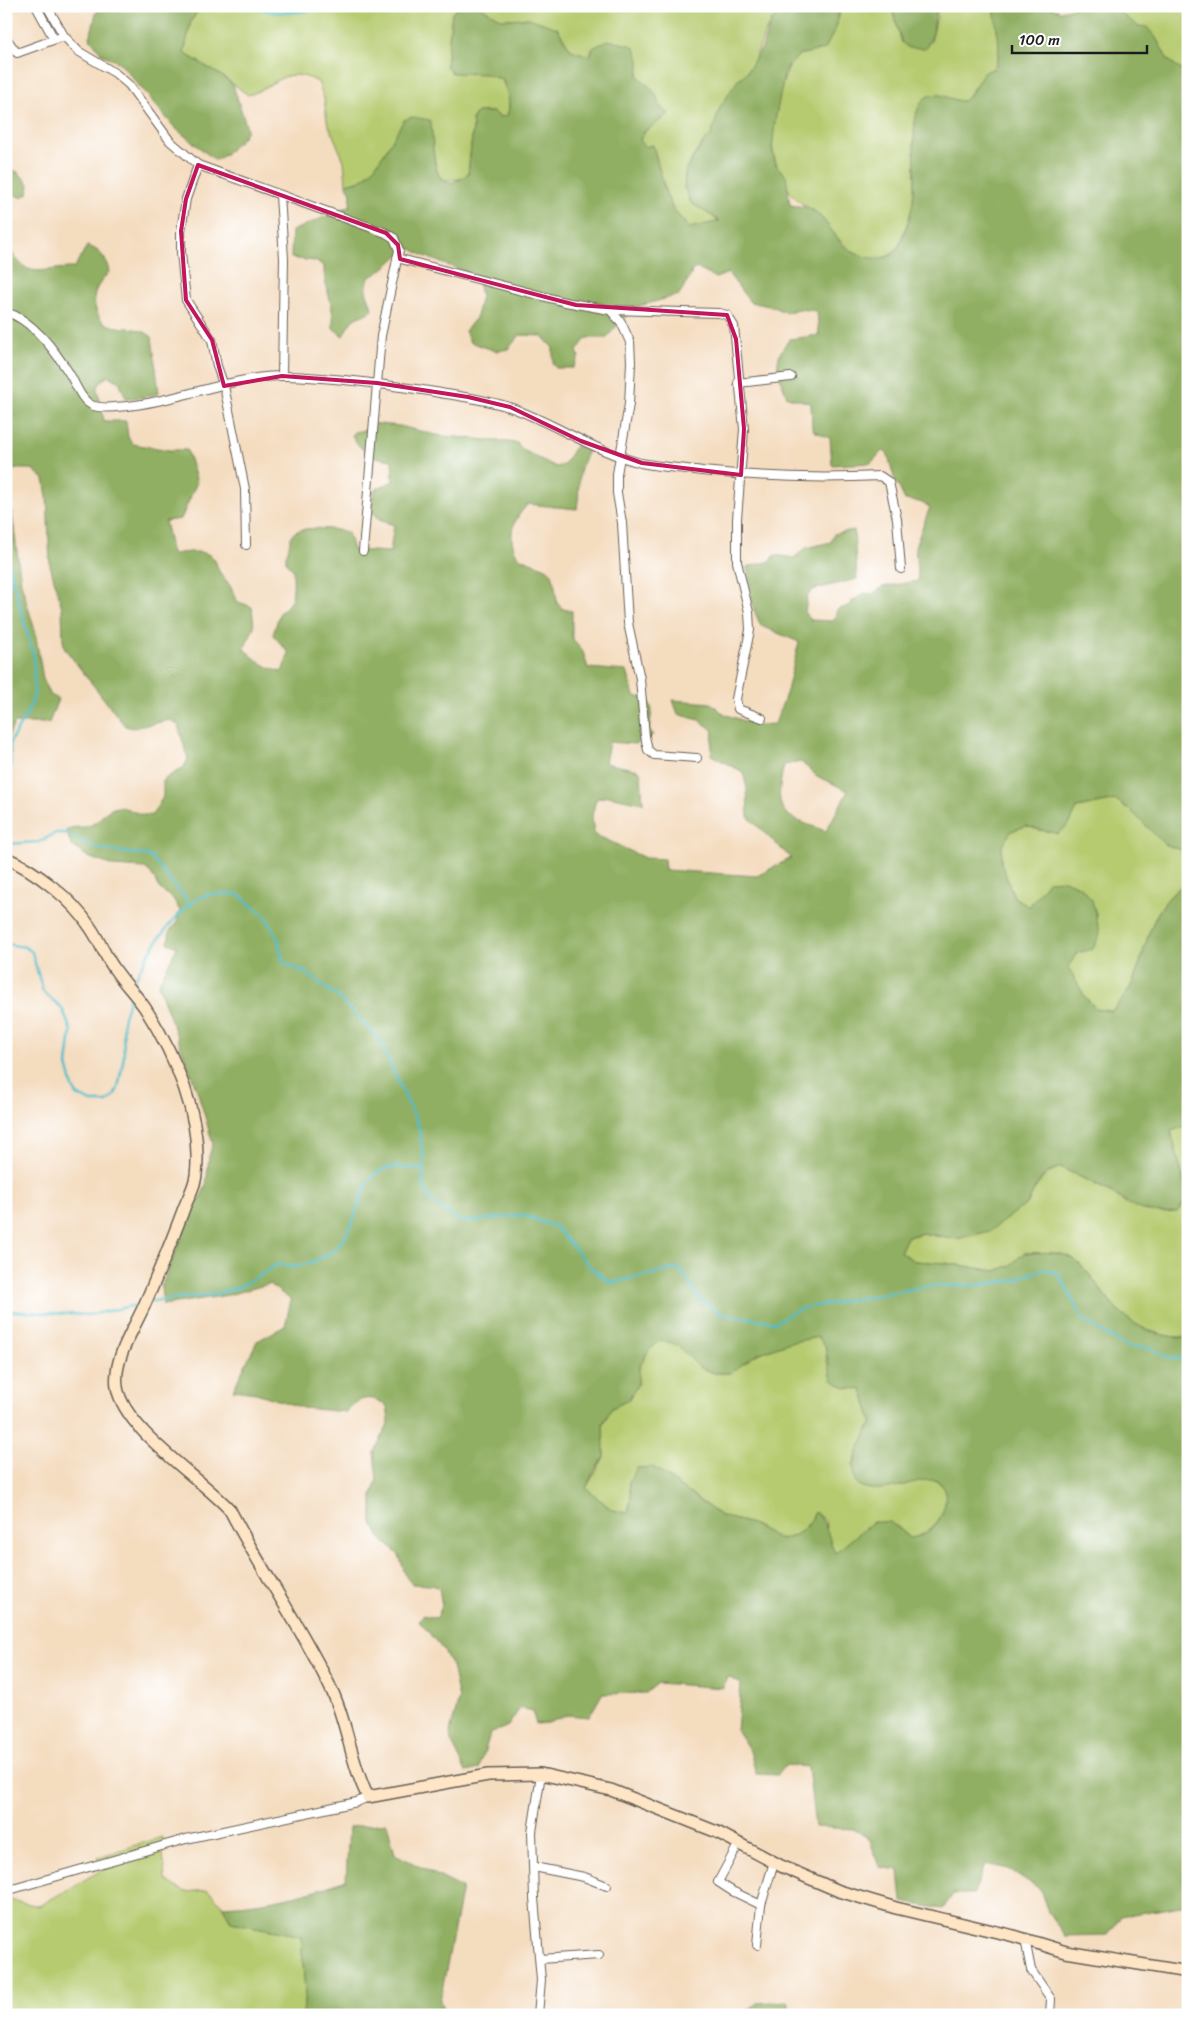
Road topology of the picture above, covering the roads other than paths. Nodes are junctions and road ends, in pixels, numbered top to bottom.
1 (36, 6) edge
2 (47, 6) edge
3 (64, 36) junction
4 (6, 38) edge
5 (54, 40) junction
6 (198, 165) junction
7 (280, 195) junction
8 (397, 258) junction
9 (610, 310) junction
10 (6, 312) edge
11 (282, 376) junction
12 (791, 377) dead end
13 (377, 383) junction
14 (738, 383) junction
15 (224, 386) junction
16 (620, 457) junction
17 (741, 475) junction
18 (246, 545) dead end
19 (363, 551) dead end
20 (901, 569) dead end
21 (762, 718) dead end
22 (697, 758) dead end
23 (6, 858) edge
24 (541, 1774) junction
25 (368, 1797) junction
26 (739, 1843) junction
27 (774, 1862) junction
28 (534, 1868) junction
29 (607, 1886) dead end
30 (6, 1891) edge
31 (761, 1905) junction
32 (1026, 1939) junction
33 (757, 1945) dead end
34 (599, 1955) dead end
35 (540, 1959) junction
36 (1188, 1972) edge
37 (538, 2015) edge
38 (1050, 2015) edge

1 - 5 street
2 - 3 street
3 - 5 street
3 - 6 street
4 - 5 street
6 - 7 street
6 - 15 street
7 - 8 street
7 - 11 street
8 - 9 street
8 - 13 street
9 - 14 street
9 - 16 street
10 - 15 street
11 - 13 street
11 - 15 street
12 - 14 street
13 - 16 street
13 - 19 street
14 - 17 street
15 - 18 street
16 - 17 street
16 - 22 street
17 - 20 street
17 - 21 street
23 - 25 main road
24 - 25 main road
24 - 26 main road
24 - 28 street
25 - 30 street
26 - 27 main road
26 - 31 street
27 - 31 street
27 - 32 main road
28 - 29 street
28 - 35 street
31 - 33 street
32 - 36 main road
32 - 38 street
34 - 35 street
35 - 37 street

